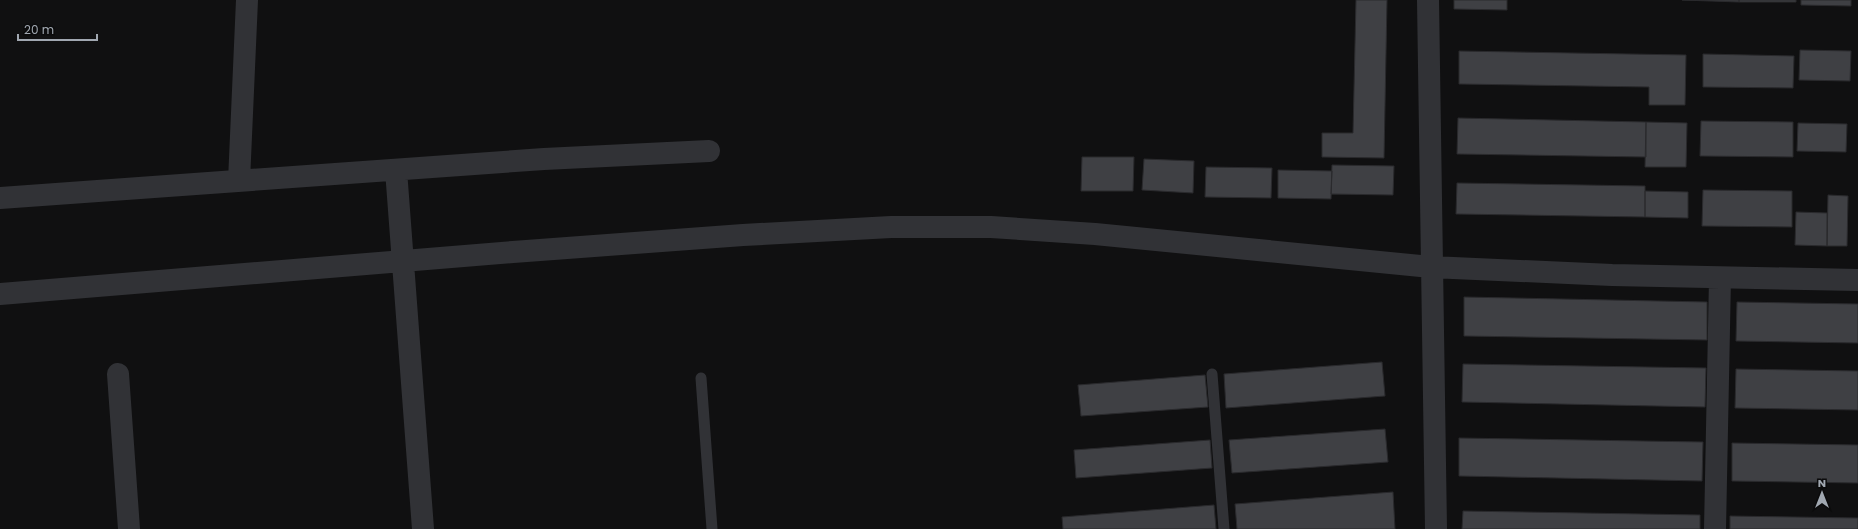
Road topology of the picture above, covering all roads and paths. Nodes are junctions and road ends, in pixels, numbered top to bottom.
1 (247, 0) edge
2 (1428, 0) edge
3 (709, 151) dead end
4 (396, 170) junction
5 (239, 181) junction
6 (0, 198) edge
7 (403, 261) junction
8 (1431, 267) junction
9 (1720, 278) junction
10 (1858, 280) edge
11 (0, 294) edge
12 (118, 374) dead end
13 (1212, 374) dead end
14 (701, 378) dead end
15 (129, 529) edge
16 (423, 529) edge
17 (712, 529) edge
18 (1224, 529) edge
19 (1436, 529) edge
20 (1715, 529) edge

1 - 5 street
2 - 8 street
3 - 4 street
4 - 5 street
4 - 7 street
5 - 6 street
7 - 8 street
7 - 11 street
7 - 16 street
8 - 9 street
8 - 19 street
9 - 10 street
9 - 20 street
12 - 15 street
13 - 18 lane
14 - 17 lane

